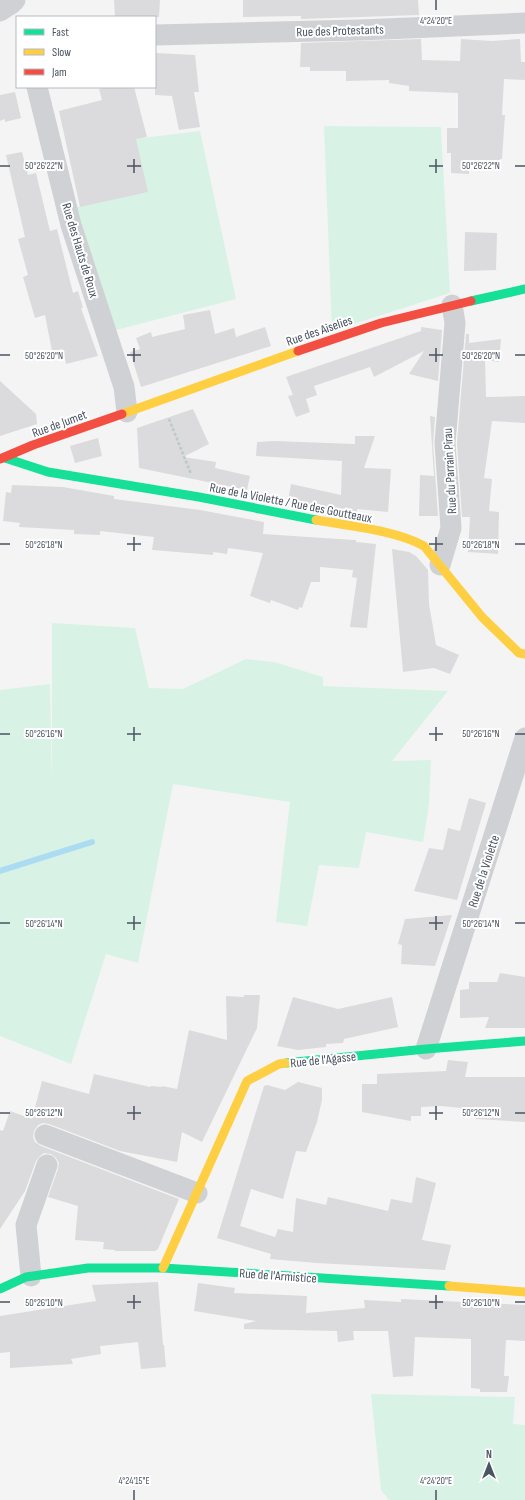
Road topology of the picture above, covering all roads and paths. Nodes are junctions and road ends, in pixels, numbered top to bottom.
1 (525, 23) edge
2 (156, 36) edge
3 (37, 88) edge
4 (525, 289) edge
5 (452, 305) junction
6 (165, 399) junction
7 (127, 412) junction
8 (2, 458) edge
9 (199, 497) junction
10 (440, 565) junction
11 (525, 654) edge
12 (525, 738) edge
13 (525, 1042) edge
14 (426, 1049) junction
15 (45, 1135) dead end
16 (47, 1165) dead end
17 (197, 1193) junction
18 (163, 1268) junction
19 (31, 1276) junction
20 (0, 1288) edge
21 (525, 1292) edge

1 - 2 street, Rue des Protestants
3 - 7 street, Rue des Hauts de Roux
4 - 5 street, Rue des Aiselies
5 - 6 street, Rue des Aiselies
5 - 10 street, Rue du Parrain Pirau
6 - 7 street, Rue des Aiselies
6 - 9 path
7 - 8 street, Rue de Jumet
8 - 9 street, Rue de la Violette / Rue des Goutteaux
9 - 10 street, Rue de la Violette / Rue des Goutteaux
10 - 11 street, Rue de la Violette / Rue des Goutteaux
12 - 14 street, Rue de la Violette
13 - 14 street, Rue de l'Agasse
14 - 17 street, Rue de l'Agasse
15 - 17 street
16 - 19 street
17 - 18 street, Rue de l'Agasse
18 - 19 street, Rue de l'Armistice
18 - 21 street, Rue de l'Armistice
19 - 20 street, Rue de l'Armistice

